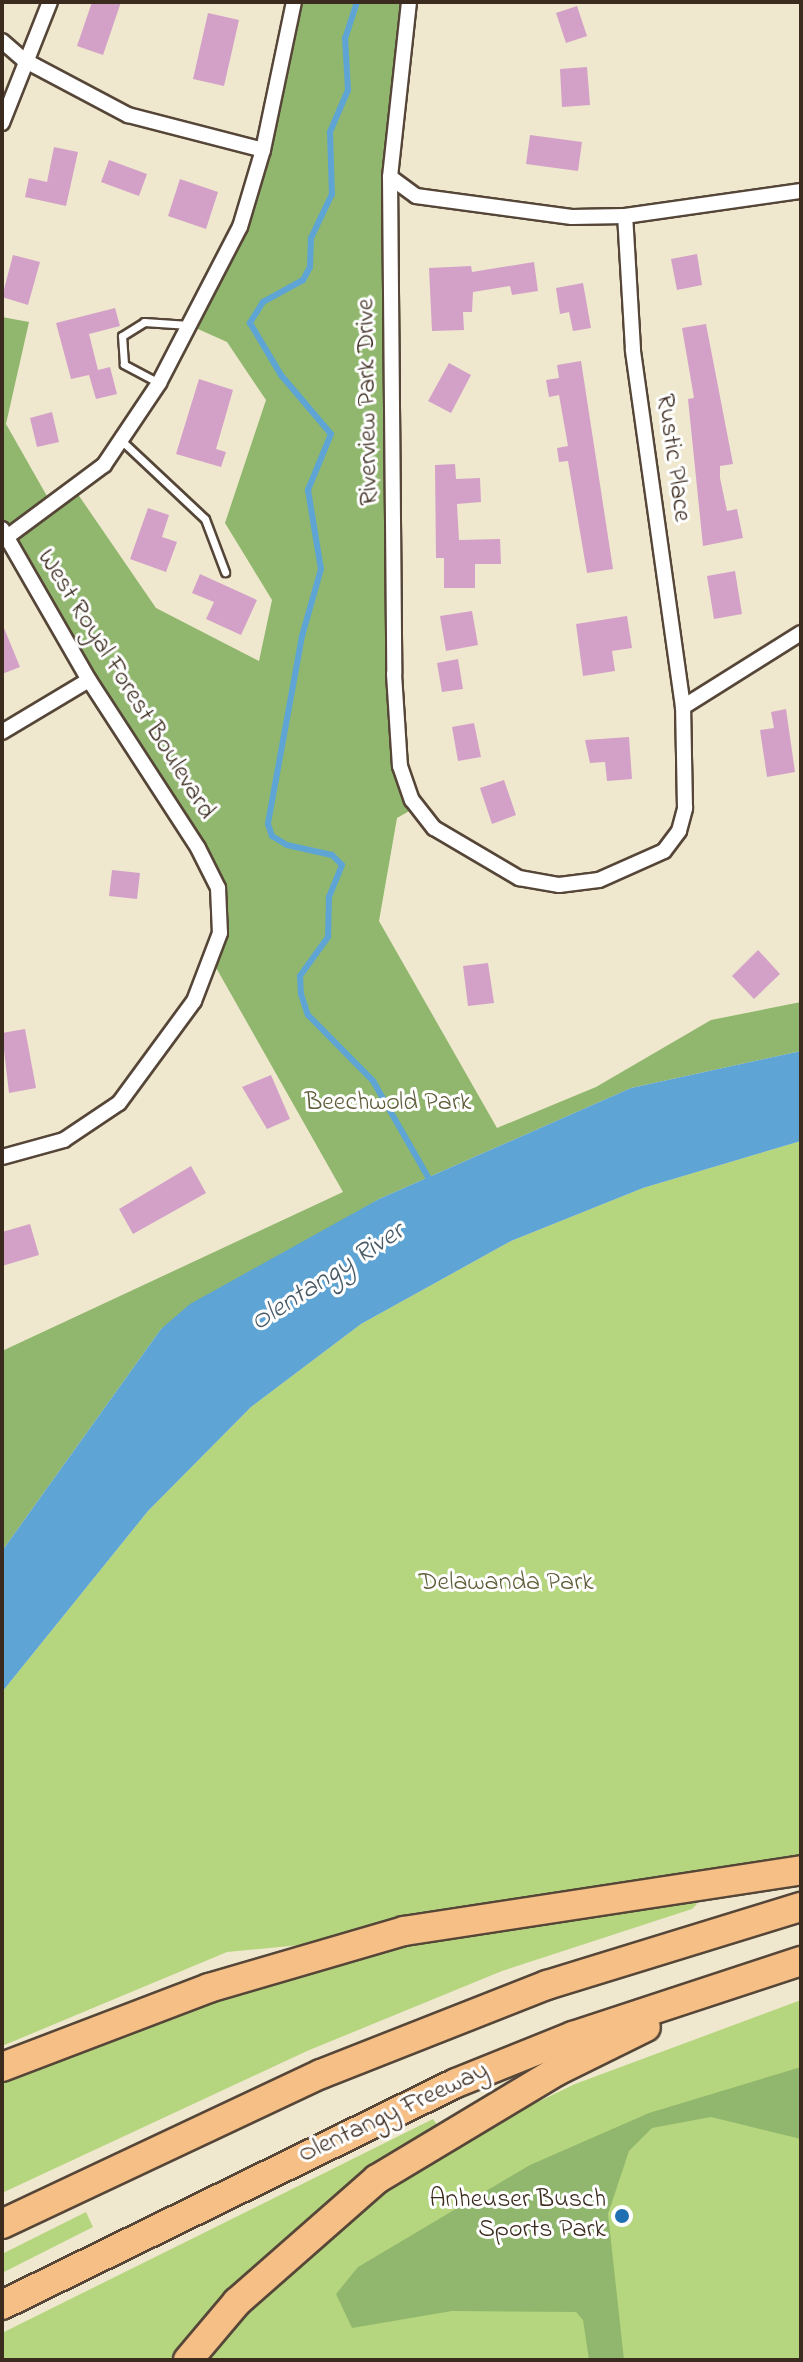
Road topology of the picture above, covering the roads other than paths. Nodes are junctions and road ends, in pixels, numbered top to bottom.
1 (50, 2) edge
2 (295, 2) edge
3 (409, 2) edge
4 (2, 41) edge
5 (24, 60) junction
6 (2, 123) edge
7 (263, 150) junction
8 (390, 177) junction
9 (801, 191) edge
10 (625, 216) junction
11 (189, 325) junction
12 (159, 383) junction
13 (123, 442) junction
14 (4, 533) edge
15 (225, 572) dead end
16 (801, 633) edge
17 (89, 680) junction
18 (683, 707) junction
19 (2, 732) edge
20 (412, 800) joint
21 (2, 1157) edge
22 (801, 1870) edge
23 (801, 1907) edge
24 (801, 1961) edge
25 (745, 1977) junction
26 (2, 2067) edge
27 (2, 2224) edge
28 (2, 2305) edge
29 (188, 2360) edge

1 - 5 street
2 - 7 street
3 - 8 street, Riverview Park Drive
4 - 5 street
5 - 6 street
5 - 7 street
7 - 11 street
8 - 10 street
8 - 20 street, Riverview Park Drive
9 - 10 street
10 - 18 street, Rustic Place
11 - 12 street
11 - 12 lane
12 - 13 street
13 - 14 street
13 - 15 lane
14 - 17 street, West Royal Forest Boulevard
16 - 18 street
17 - 19 street
17 - 21 street, West Royal Forest Boulevard
18 - 20 street, Rustic Place
22 - 26 highway
23 - 27 highway
24 - 25 highway, Olentangy Freeway
25 - 28 highway, Olentangy Freeway
25 - 29 highway

